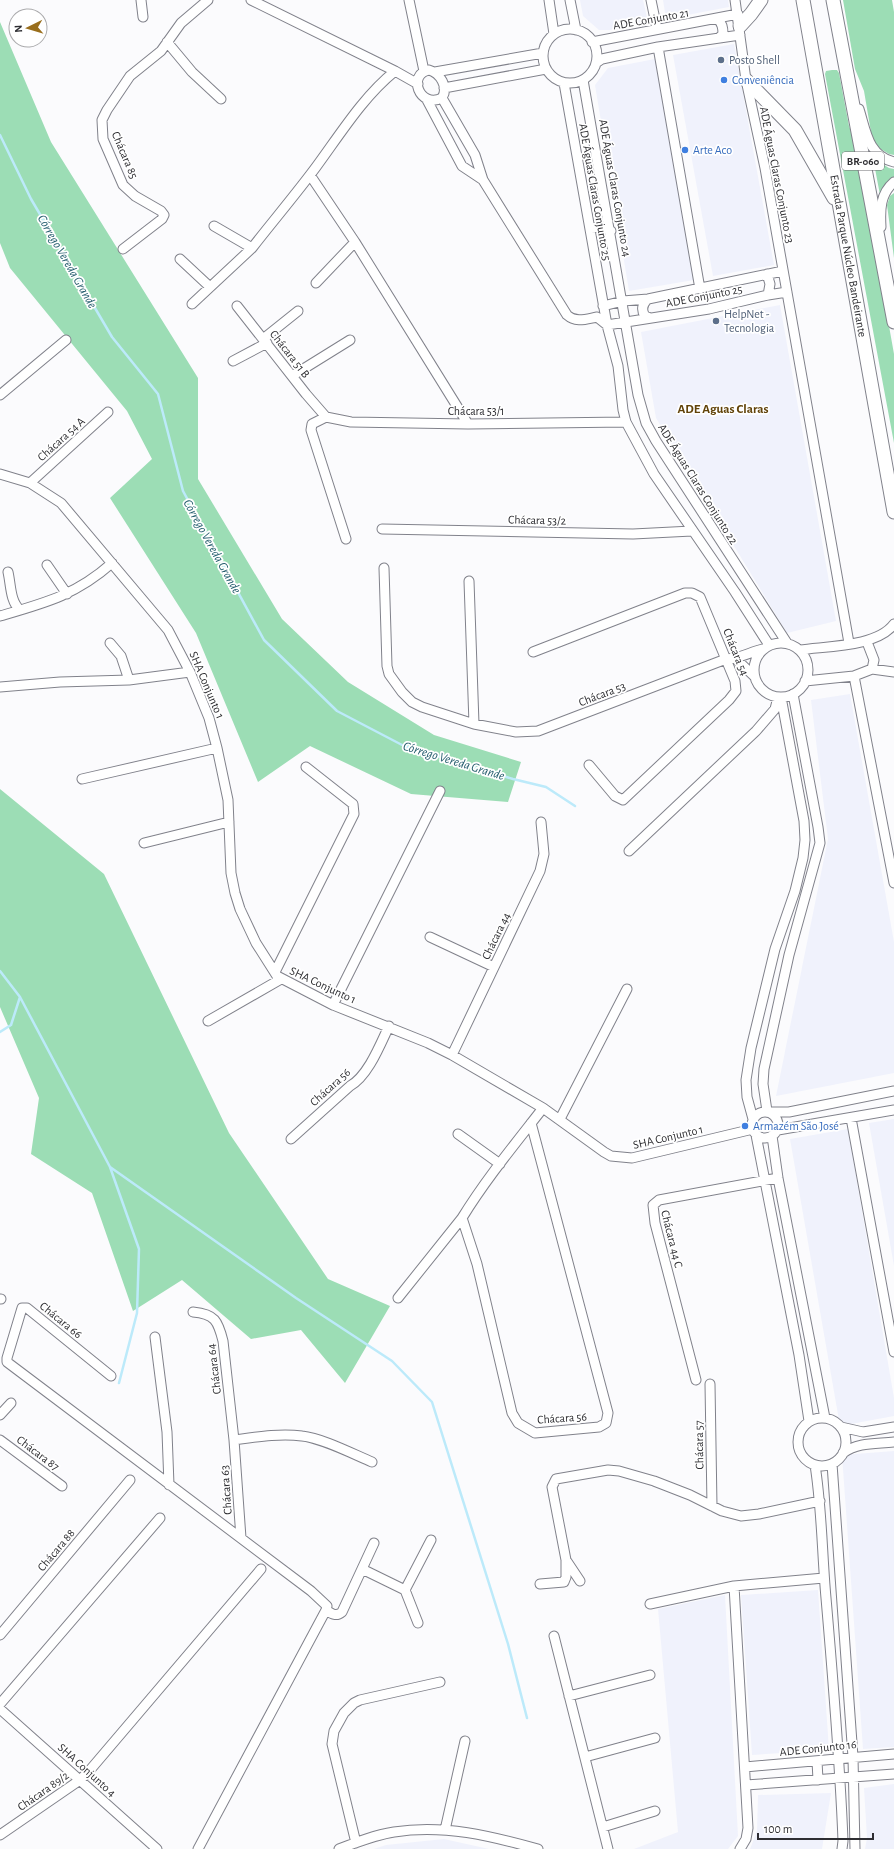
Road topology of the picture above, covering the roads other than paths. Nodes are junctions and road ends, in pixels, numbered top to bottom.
1 (141, 0) edge
2 (208, 0) edge
3 (251, 0) edge
4 (409, 0) edge
5 (549, 0) edge
6 (570, 0) edge
7 (651, 0) edge
8 (735, 0) edge
9 (761, 0) edge
10 (803, 0) edge
11 (833, 0) edge
12 (143, 17) dead end
13 (718, 19) junction
14 (739, 25) junction
15 (657, 29) junction
16 (576, 30) junction
17 (554, 34) junction
18 (719, 38) junction
19 (167, 42) junction
20 (592, 42) junction
21 (658, 48) junction
22 (543, 54) junction
23 (596, 63) junction
24 (546, 69) junction
25 (395, 71) junction
26 (424, 71) junction
27 (435, 72) junction
28 (847, 78) junction
29 (583, 80) junction
30 (746, 80) junction
31 (564, 82) junction
32 (418, 84) junction
33 (444, 88) junction
34 (442, 98) junction
35 (221, 99) dead end
36 (427, 100) junction
37 (894, 162) edge
38 (310, 175) junction
39 (483, 180) junction
40 (894, 182) edge
41 (839, 206) junction
42 (214, 226) dead end
43 (590, 228) junction
44 (611, 231) junction
45 (355, 242) junction
46 (252, 248) junction
47 (123, 249) dead end
48 (882, 254) junction
49 (180, 259) dead end
50 (783, 271) junction
51 (767, 274) junction
52 (316, 283) dead end
53 (210, 287) junction
54 (700, 289) junction
55 (787, 292) junction
56 (768, 295) junction
57 (648, 299) junction
58 (623, 301) junction
59 (192, 304) dead end
60 (237, 306) dead end
61 (603, 306) junction
62 (298, 311) dead end
63 (597, 317) junction
64 (650, 318) junction
65 (626, 322) junction
66 (894, 322) edge
67 (607, 325) junction
68 (66, 340) dead end
69 (350, 340) dead end
70 (265, 341) junction
71 (233, 361) dead end
72 (292, 376) junction
73 (0, 394) edge
74 (638, 394) junction
75 (622, 398) junction
76 (108, 412) dead end
77 (326, 416) junction
78 (626, 422) junction
79 (468, 424) junction
80 (0, 474) edge
81 (30, 483) junction
82 (894, 512) edge
83 (382, 529) dead end
84 (692, 531) junction
85 (346, 539) dead end
86 (112, 563) junction
87 (47, 566) dead end
88 (384, 568) dead end
89 (8, 572) dead end
90 (469, 581) dead end
91 (67, 594) junction
92 (20, 610) junction
93 (0, 616) edge
94 (894, 624) edge
95 (867, 642) junction
96 (788, 643) junction
97 (849, 643) junction
98 (110, 644) dead end
99 (766, 647) junction
100 (800, 650) junction
101 (533, 652) dead end
102 (726, 659) junction
103 (736, 659) junction
104 (872, 669) junction
105 (190, 672) junction
106 (894, 672) edge
107 (754, 676) junction
108 (854, 676) junction
109 (129, 680) junction
110 (805, 681) junction
111 (0, 687) edge
112 (793, 694) junction
113 (780, 697) junction
114 (474, 724) junction
115 (217, 748) junction
116 (589, 765) dead end
117 (306, 768) dead end
118 (82, 779) dead end
119 (440, 791) dead end
120 (229, 822) junction
121 (541, 822) dead end
122 (805, 840) junction
123 (820, 843) junction
124 (144, 844) dead end
125 (629, 851) dead end
126 (894, 883) edge
127 (430, 937) dead end
128 (494, 967) junction
129 (278, 975) junction
130 (627, 988) dead end
131 (333, 1005) junction
132 (208, 1021) dead end
133 (389, 1026) junction
134 (452, 1055) junction
135 (894, 1091) edge
136 (543, 1108) junction
137 (894, 1110) edge
138 (768, 1111) junction
139 (789, 1112) junction
140 (851, 1118) junction
141 (560, 1119) junction
142 (753, 1119) junction
143 (531, 1123) junction
144 (790, 1128) junction
145 (755, 1132) junction
146 (775, 1133) junction
147 (458, 1134) dead end
148 (291, 1139) dead end
149 (500, 1164) junction
150 (778, 1178) junction
151 (764, 1181) junction
152 (785, 1211) junction
153 (771, 1215) junction
154 (462, 1218) junction
155 (398, 1298) dead end
156 (193, 1312) dead end
157 (155, 1337) dead end
158 (894, 1352) edge
159 (814, 1353) junction
160 (800, 1355) junction
161 (110, 1376) dead end
162 (696, 1380) dead end
163 (710, 1384) dead end
164 (11, 1403) dead end
165 (0, 1415) edge
166 (825, 1418) junction
167 (809, 1421) junction
168 (841, 1427) junction
169 (894, 1428) edge
170 (0, 1440) edge
171 (234, 1440) junction
172 (894, 1442) edge
173 (843, 1454) junction
174 (372, 1462) dead end
175 (832, 1464) junction
176 (815, 1465) junction
177 (130, 1480) dead end
178 (169, 1485) junction
179 (62, 1486) dead end
180 (820, 1501) junction
181 (712, 1506) junction
182 (160, 1518) dead end
183 (241, 1538) junction
184 (431, 1540) dead end
185 (374, 1543) dead end
186 (566, 1560) junction
187 (261, 1569) dead end
188 (362, 1569) junction
189 (824, 1578) junction
190 (580, 1581) dead end
191 (540, 1584) dead end
192 (734, 1586) junction
193 (404, 1590) junction
194 (650, 1604) dead end
195 (326, 1610) junction
196 (418, 1623) dead end
197 (0, 1635) edge
198 (554, 1636) dead end
199 (650, 1675) dead end
200 (440, 1682) dead end
201 (569, 1696) junction
202 (0, 1704) edge
203 (0, 1709) edge
204 (655, 1738) dead end
205 (465, 1741) dead end
206 (894, 1754) edge
207 (585, 1757) junction
208 (853, 1757) junction
209 (839, 1759) junction
210 (817, 1761) junction
211 (745, 1767) junction
212 (756, 1767) junction
213 (894, 1774) edge
214 (853, 1778) junction
215 (839, 1779) junction
216 (80, 1780) junction
217 (818, 1780) junction
218 (757, 1784) junction
219 (746, 1785) junction
220 (655, 1811) dead end
221 (603, 1827) junction
222 (445, 1830) junction
223 (0, 1835) edge
224 (356, 1842) junction
225 (157, 1849) edge
226 (198, 1849) edge
227 (339, 1849) edge
228 (538, 1849) edge
229 (608, 1849) edge
230 (740, 1849) edge
231 (842, 1849) edge
232 (854, 1849) edge

1 - 12 street
2 - 19 street, Chácara 85
3 - 25 street
4 - 26 street
5 - 17 street
6 - 16 street
7 - 15 street
8 - 14 street, ADE Águas Claras Conjunto 23
9 - 14 highway
10 - 41 highway, Estrada Parque Núcleo Bandeirante / BR-060
11 - 28 highway, BR-060
13 - 14 street, ADE Conjunto 21
13 - 15 street, ADE Conjunto 21
13 - 18 street
14 - 18 street
14 - 30 street, ADE Águas Claras Conjunto 23
15 - 20 street, ADE Conjunto 21
16 - 17 street
16 - 20 street
17 - 22 street
18 - 21 street
19 - 35 street
19 - 47 street, Chácara 85
20 - 23 street
21 - 23 street
21 - 54 street
22 - 24 street
22 - 27 street
23 - 29 street
24 - 31 street
24 - 33 street
25 - 32 street
25 - 38 street
26 - 27 street
26 - 32 street
27 - 33 street
28 - 37 street
28 - 48 highway, BR-060
29 - 31 street
29 - 44 street, ADE Águas Claras Conjunto 24
30 - 41 highway
30 - 50 street, ADE Águas Claras Conjunto 23
31 - 43 street, ADE Águas Claras Conjunto 25
32 - 36 street
33 - 34 street
34 - 36 street
34 - 39 street
36 - 39 street
38 - 45 street
38 - 46 street
39 - 63 street
40 - 48 street
41 - 82 highway, Estrada Parque Núcleo Bandeirante / BR-060
42 - 46 street
43 - 44 street
43 - 61 street, ADE Águas Claras Conjunto 25
44 - 58 street, ADE Águas Claras Conjunto 24
45 - 52 street
45 - 79 street
46 - 53 street
48 - 66 highway, BR-060
49 - 53 street
50 - 51 street, ADE Conjunto 25
50 - 55 street, ADE Águas Claras Conjunto 23
51 - 54 street, ADE Conjunto 25
51 - 56 street
53 - 59 street
54 - 57 street, ADE Conjunto 25
55 - 56 street, ADE Conjunto 25
55 - 97 street
56 - 64 street, ADE Conjunto 25
57 - 58 street, ADE Conjunto 25
57 - 64 street
58 - 61 street, ADE Conjunto 25
58 - 65 street, ADE Águas Claras Conjunto 24
60 - 70 street, Chácara 51 B
61 - 63 street
61 - 67 street, ADE Águas Claras Conjunto 25
62 - 70 street
63 - 67 street
64 - 65 street, ADE Conjunto 25
65 - 67 street, ADE Conjunto 25
65 - 74 street, ADE Águas Claras Conjunto 22
67 - 75 street, ADE Águas Claras Conjunto 25
68 - 73 street
69 - 72 street
70 - 71 street
70 - 72 street, Chácara 51 B
72 - 77 street, Chácara 51 B
74 - 75 street
74 - 96 street, ADE Águas Claras Conjunto 22
75 - 78 street, ADE Águas Claras Conjunto 25
76 - 81 street, Chácara 54 A
77 - 79 street, Chácara 53/1
77 - 85 street
78 - 79 street, Chácara 53/1
78 - 84 street, ADE Águas Claras Conjunto 25
80 - 81 street, SHA Conjunto 1
81 - 86 street, SHA Conjunto 1
83 - 84 street, Chácara 53/2
84 - 99 street, ADE Águas Claras Conjunto 25
86 - 91 street
86 - 105 street, SHA Conjunto 1
87 - 91 street
88 - 114 street, Chácara 53
89 - 92 street
90 - 114 street
91 - 92 street
92 - 93 street
94 - 95 street
95 - 97 street
95 - 104 street
96 - 99 street
96 - 100 street
97 - 100 street
98 - 109 street
99 - 103 street, Chácara 53
99 - 107 street
100 - 110 street
101 - 102 street, Chácara 54
102 - 103 street, Chácara 53
102 - 114 street, Chácara 53
102 - 116 street, Chácara 54
103 - 107 street
104 - 106 street
104 - 108 street
105 - 109 street
105 - 115 street, SHA Conjunto 1
107 - 113 street
108 - 110 street
108 - 126 street
109 - 111 street
110 - 112 street
112 - 113 street
112 - 123 street
113 - 122 street
113 - 125 street
115 - 118 street
115 - 120 street, SHA Conjunto 1
117 - 129 street
119 - 131 street
120 - 124 street
120 - 129 street, SHA Conjunto 1
121 - 128 street, Chácara 44
122 - 123 street
122 - 142 street
123 - 138 street
127 - 128 street
128 - 134 street, Chácara 44
129 - 131 street, SHA Conjunto 1
129 - 132 street
130 - 141 street
131 - 133 street, SHA Conjunto 1
133 - 134 street, SHA Conjunto 1
133 - 148 street, Chácara 56
134 - 136 street, SHA Conjunto 1
135 - 139 street
136 - 141 street, SHA Conjunto 1
136 - 143 street
137 - 140 street
138 - 139 street
138 - 142 street
138 - 146 street
139 - 144 street
140 - 144 street
140 - 158 street
141 - 145 street, SHA Conjunto 1
142 - 145 street
143 - 149 street
143 - 154 street, Chácara 56
144 - 146 street
145 - 146 street
145 - 151 street
146 - 150 street
147 - 149 street
149 - 154 street
150 - 151 street, Chácara 44 C
150 - 152 street
151 - 153 street
151 - 162 street, Chácara 44 C
152 - 153 street
152 - 159 street
153 - 160 street
154 - 155 street
156 - 171 street, Chácara 64
157 - 178 street
159 - 160 street
159 - 166 street
160 - 167 street
161 - 178 street, Chácara 66
163 - 181 street, Chácara 57
164 - 165 street
166 - 167 street
166 - 168 street
167 - 176 street
168 - 169 street
168 - 173 street
170 - 179 street, Chácara 87
171 - 174 street
171 - 183 street, Chácara 63
172 - 173 street
173 - 175 street
175 - 176 street
175 - 208 street
176 - 180 street
177 - 197 street, Chácara 88
178 - 183 street
180 - 181 street
180 - 189 street
181 - 186 street
182 - 202 street
183 - 195 street
184 - 193 street
185 - 188 street
186 - 190 street
186 - 191 street
187 - 216 street, Chácara 89/2
188 - 193 street
188 - 195 street
189 - 192 street
189 - 209 street
192 - 194 street
192 - 211 street
193 - 196 street
195 - 226 street
198 - 201 street
199 - 201 street
200 - 224 street
201 - 207 street
203 - 216 street, SHA Conjunto 4
204 - 207 street
205 - 222 street
206 - 208 street, ADE Conjunto 16
207 - 221 street
208 - 209 street, ADE Conjunto 16
208 - 214 street
209 - 210 street, ADE Conjunto 16
209 - 215 street
210 - 212 street, ADE Conjunto 16
210 - 217 street
211 - 212 street, ADE Conjunto 16
211 - 219 street
212 - 218 street
213 - 214 street
214 - 215 street
214 - 232 street
215 - 217 street
215 - 231 street
216 - 223 street, Chácara 89/2
216 - 225 street, SHA Conjunto 4
217 - 218 street
218 - 219 street
219 - 230 street
220 - 221 street
221 - 229 street
222 - 224 street
222 - 228 street
224 - 227 street

